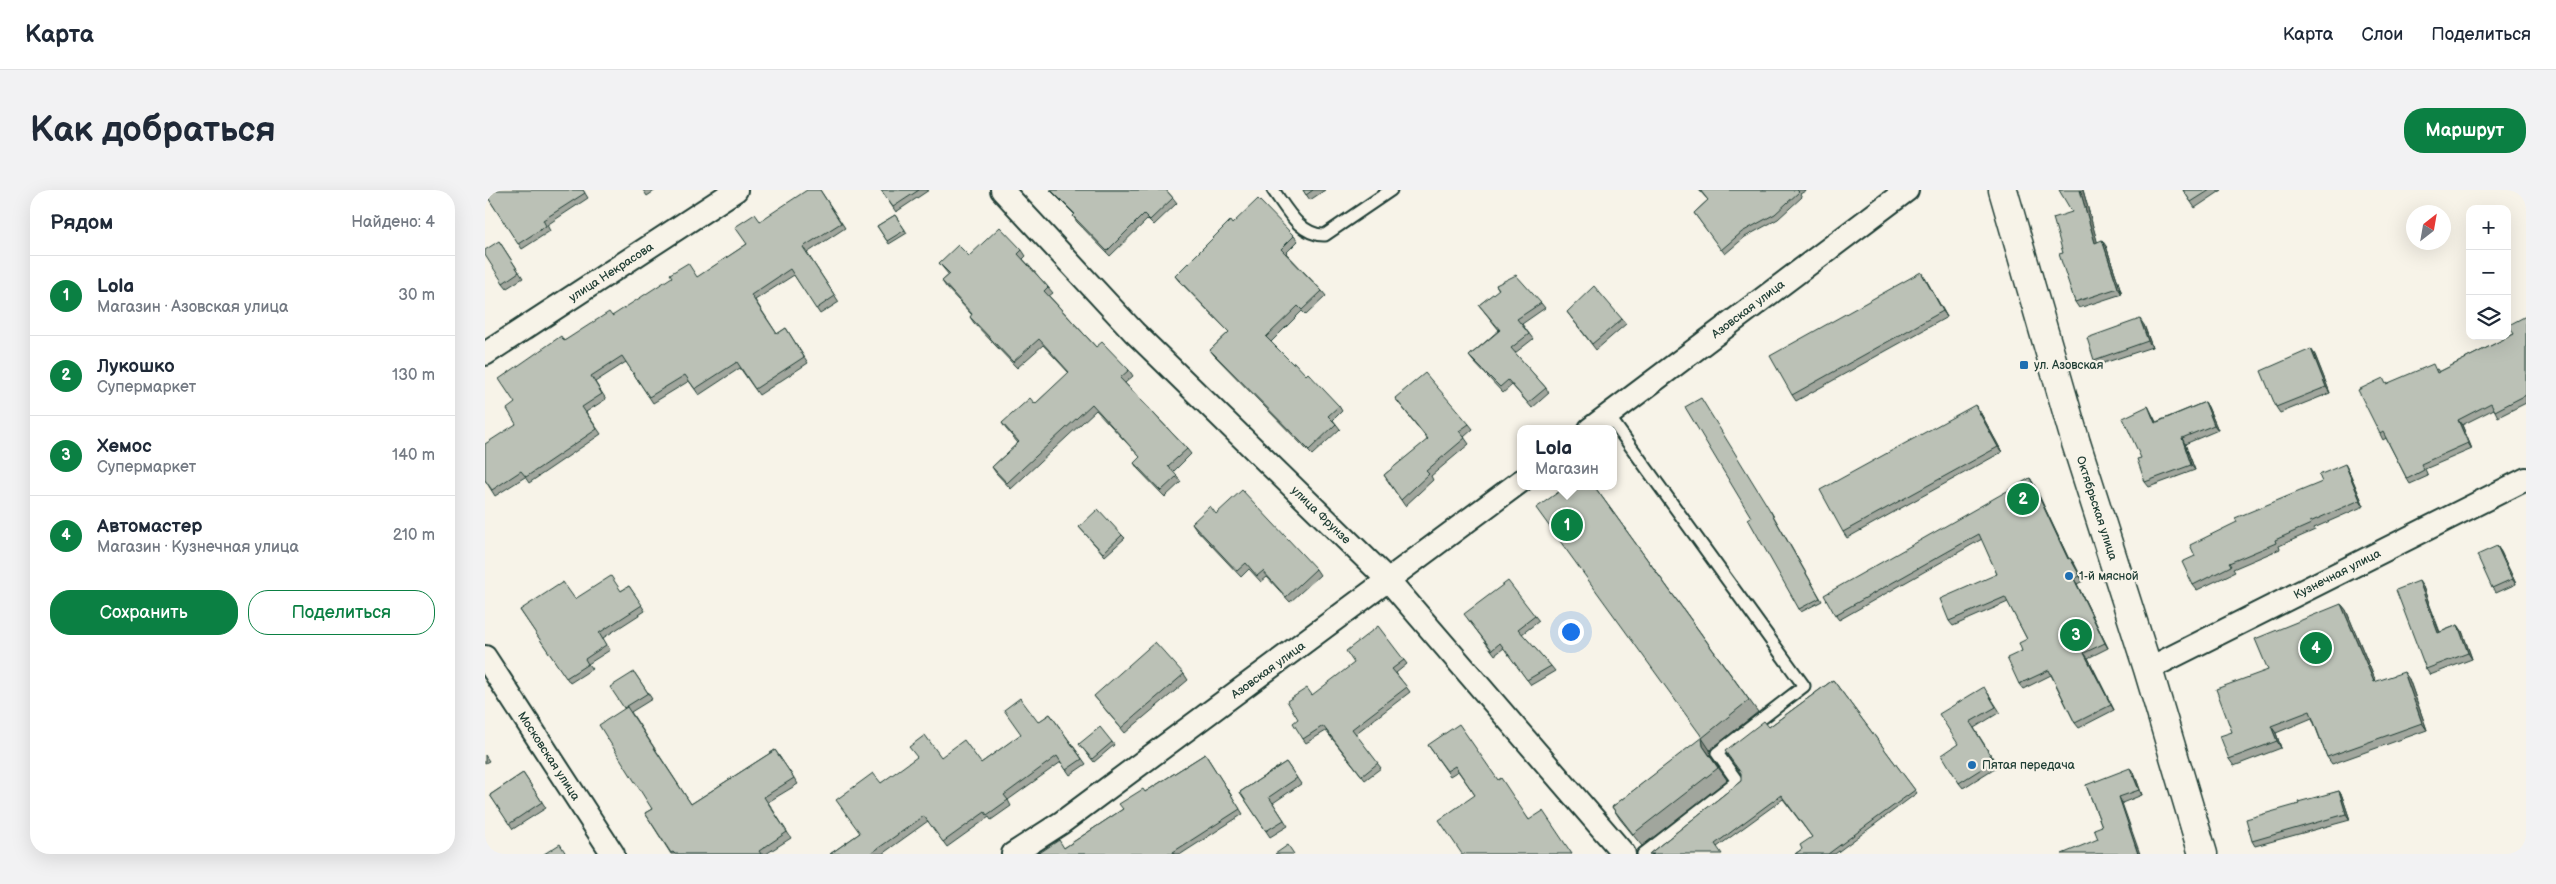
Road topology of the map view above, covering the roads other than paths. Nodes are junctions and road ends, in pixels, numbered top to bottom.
1 (736, 190) edge
2 (1002, 190) edge
3 (1273, 190) edge
4 (1391, 190) edge
5 (1907, 190) edge
6 (2003, 190) edge
7 (485, 354) edge
8 (1609, 415) junction
9 (1595, 425) edge
10 (1616, 425) edge
11 (1617, 426) edge
12 (2526, 479) edge
13 (1517, 484) edge
14 (1389, 581) junction
15 (485, 657) edge
16 (2148, 669) junction
17 (613, 854) edge
18 (1013, 854) edge
19 (1624, 854) edge
20 (1643, 854) edge
21 (2203, 854) edge

1 - 7 street, улица Некрасова
2 - 14 street, улица Фрунзе
3 - 4 lane
5 - 8 street, Азовская улица
6 - 16 street, Октябрьская улица
8 - 9 street, Азовская улица
8 - 10 lane
11 - 20 lane
12 - 16 street, Кузнечная улица
13 - 14 street, Азовская улица
14 - 18 street, Азовская улица
14 - 19 street, улица Фрунзе
15 - 17 street, Московская улица
16 - 21 street, Октябрьская улица

